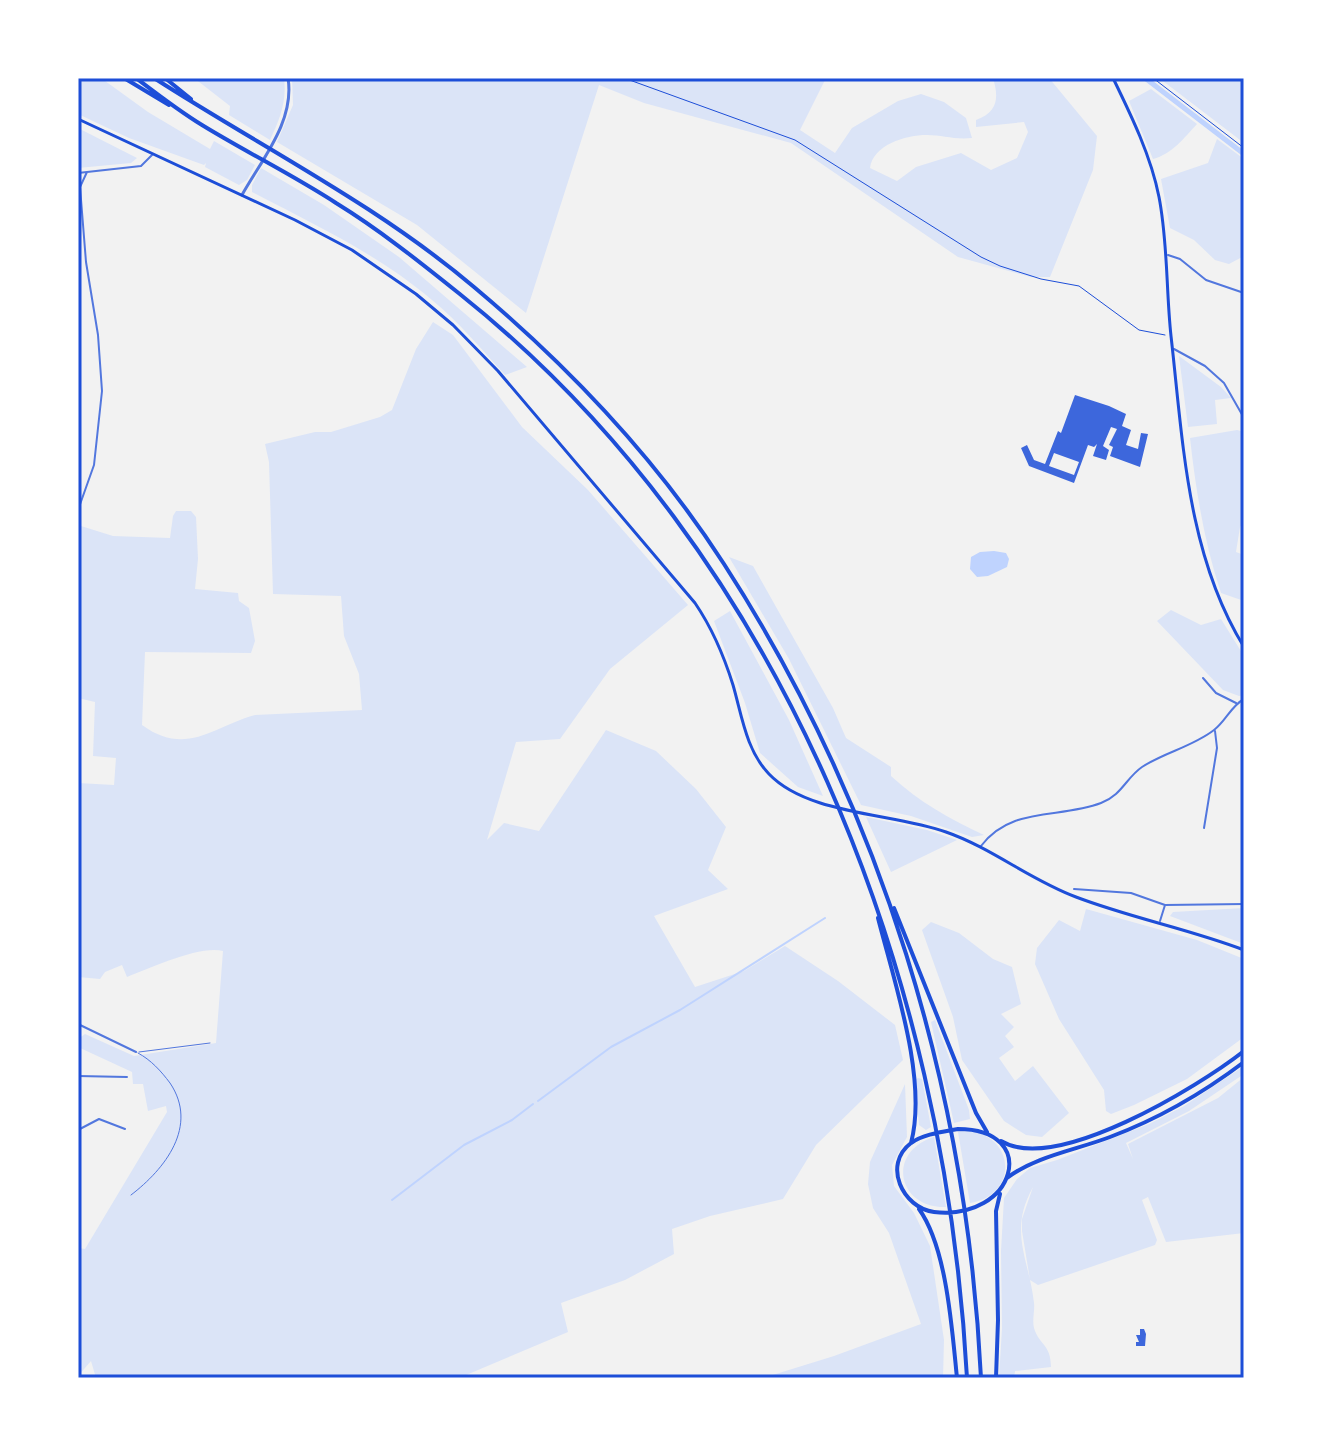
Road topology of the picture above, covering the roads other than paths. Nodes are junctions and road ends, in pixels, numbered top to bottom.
1 (124, 78) edge
2 (136, 78) edge
3 (154, 78) edge
4 (165, 78) edge
5 (288, 78) edge
6 (1113, 78) edge
7 (207, 112) junction
8 (78, 119) edge
9 (198, 123) junction
10 (152, 155) junction
11 (87, 172) junction
12 (78, 173) edge
13 (80, 181) edge
14 (242, 196) junction
15 (1166, 255) junction
16 (1244, 293) edge
17 (1173, 349) junction
18 (1244, 418) edge
19 (78, 510) edge
20 (1244, 647) edge
21 (1203, 678) dead end
22 (1244, 699) edge
23 (1237, 703) junction
24 (1215, 729) junction
25 (1204, 828) dead end
26 (981, 846) junction
27 (883, 884) junction
28 (870, 887) junction
29 (1074, 889) dead end
30 (1244, 904) edge
31 (1165, 905) junction
32 (1159, 923) junction
33 (1244, 950) edge
34 (80, 1025) edge
35 (78, 1032) edge
36 (210, 1043) dead end
37 (1244, 1051) edge
38 (136, 1052) junction
39 (1244, 1062) edge
40 (78, 1076) edge
41 (127, 1077) dead end
42 (125, 1129) dead end
43 (78, 1130) edge
44 (988, 1132) junction
45 (995, 1138) junction
46 (911, 1143) junction
47 (1007, 1178) junction
48 (1000, 1191) junction
49 (131, 1195) dead end
50 (918, 1207) junction
51 (957, 1378) edge
52 (967, 1378) edge
53 (981, 1378) edge
54 (996, 1378) edge

1 - 9 highway
2 - 9 highway
3 - 7 highway
4 - 7 highway
5 - 14 street
6 - 15 main road
7 - 27 highway
8 - 10 main road
9 - 28 highway
10 - 11 street
10 - 14 main road
11 - 12 street
11 - 13 street
13 - 19 street
14 - 26 main road
15 - 16 street
15 - 17 main road
17 - 18 street
17 - 20 main road
21 - 23 street
22 - 23 street
23 - 24 street
24 - 25 street
24 - 26 street
26 - 32 main road
27 - 44 highway
27 - 53 highway
28 - 46 highway
28 - 52 highway
29 - 31 street
30 - 31 street
31 - 32 street
32 - 33 main road
34 - 35 street
34 - 38 street
36 - 38 lane
37 - 45 highway
38 - 49 lane
39 - 47 highway
40 - 41 street
42 - 43 street
44 - 45 highway
44 - 46 highway
45 - 47 highway
46 - 50 highway
47 - 48 highway
48 - 50 highway
48 - 54 highway
50 - 51 highway

